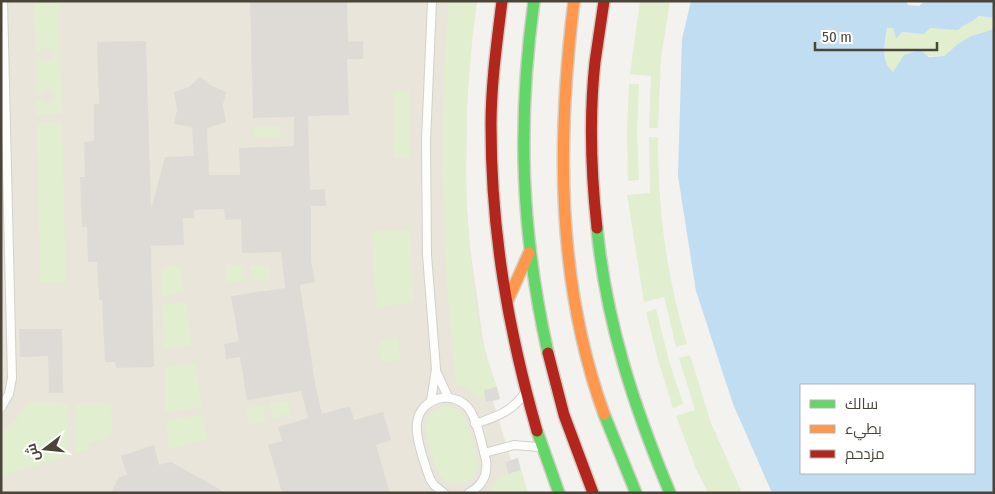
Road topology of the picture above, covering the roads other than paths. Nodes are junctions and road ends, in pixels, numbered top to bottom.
1 (3, 1) edge
2 (432, 1) edge
3 (502, 1) edge
4 (534, 1) edge
5 (574, 1) edge
6 (604, 1) edge
7 (529, 254) junction
8 (507, 302) junction
9 (436, 368) junction
10 (526, 391) junction
11 (448, 397) junction
12 (430, 402) junction
13 (1, 408) edge
14 (475, 424) junction
15 (543, 449) junction
16 (484, 454) junction
17 (472, 492) edge
18 (444, 493) edge
19 (559, 493) edge
20 (593, 493) edge
21 (636, 493) edge
22 (670, 493) edge

1 - 13 lane
2 - 9 lane
3 - 8 main road
4 - 7 main road
5 - 21 main road
6 - 22 main road
7 - 8 main road
7 - 20 main road
8 - 10 main road
9 - 11 lane
9 - 12 lane
10 - 14 lane
10 - 15 main road
11 - 12 lane
11 - 14 lane
12 - 18 lane
14 - 16 lane
15 - 16 lane
15 - 19 main road
16 - 17 lane

